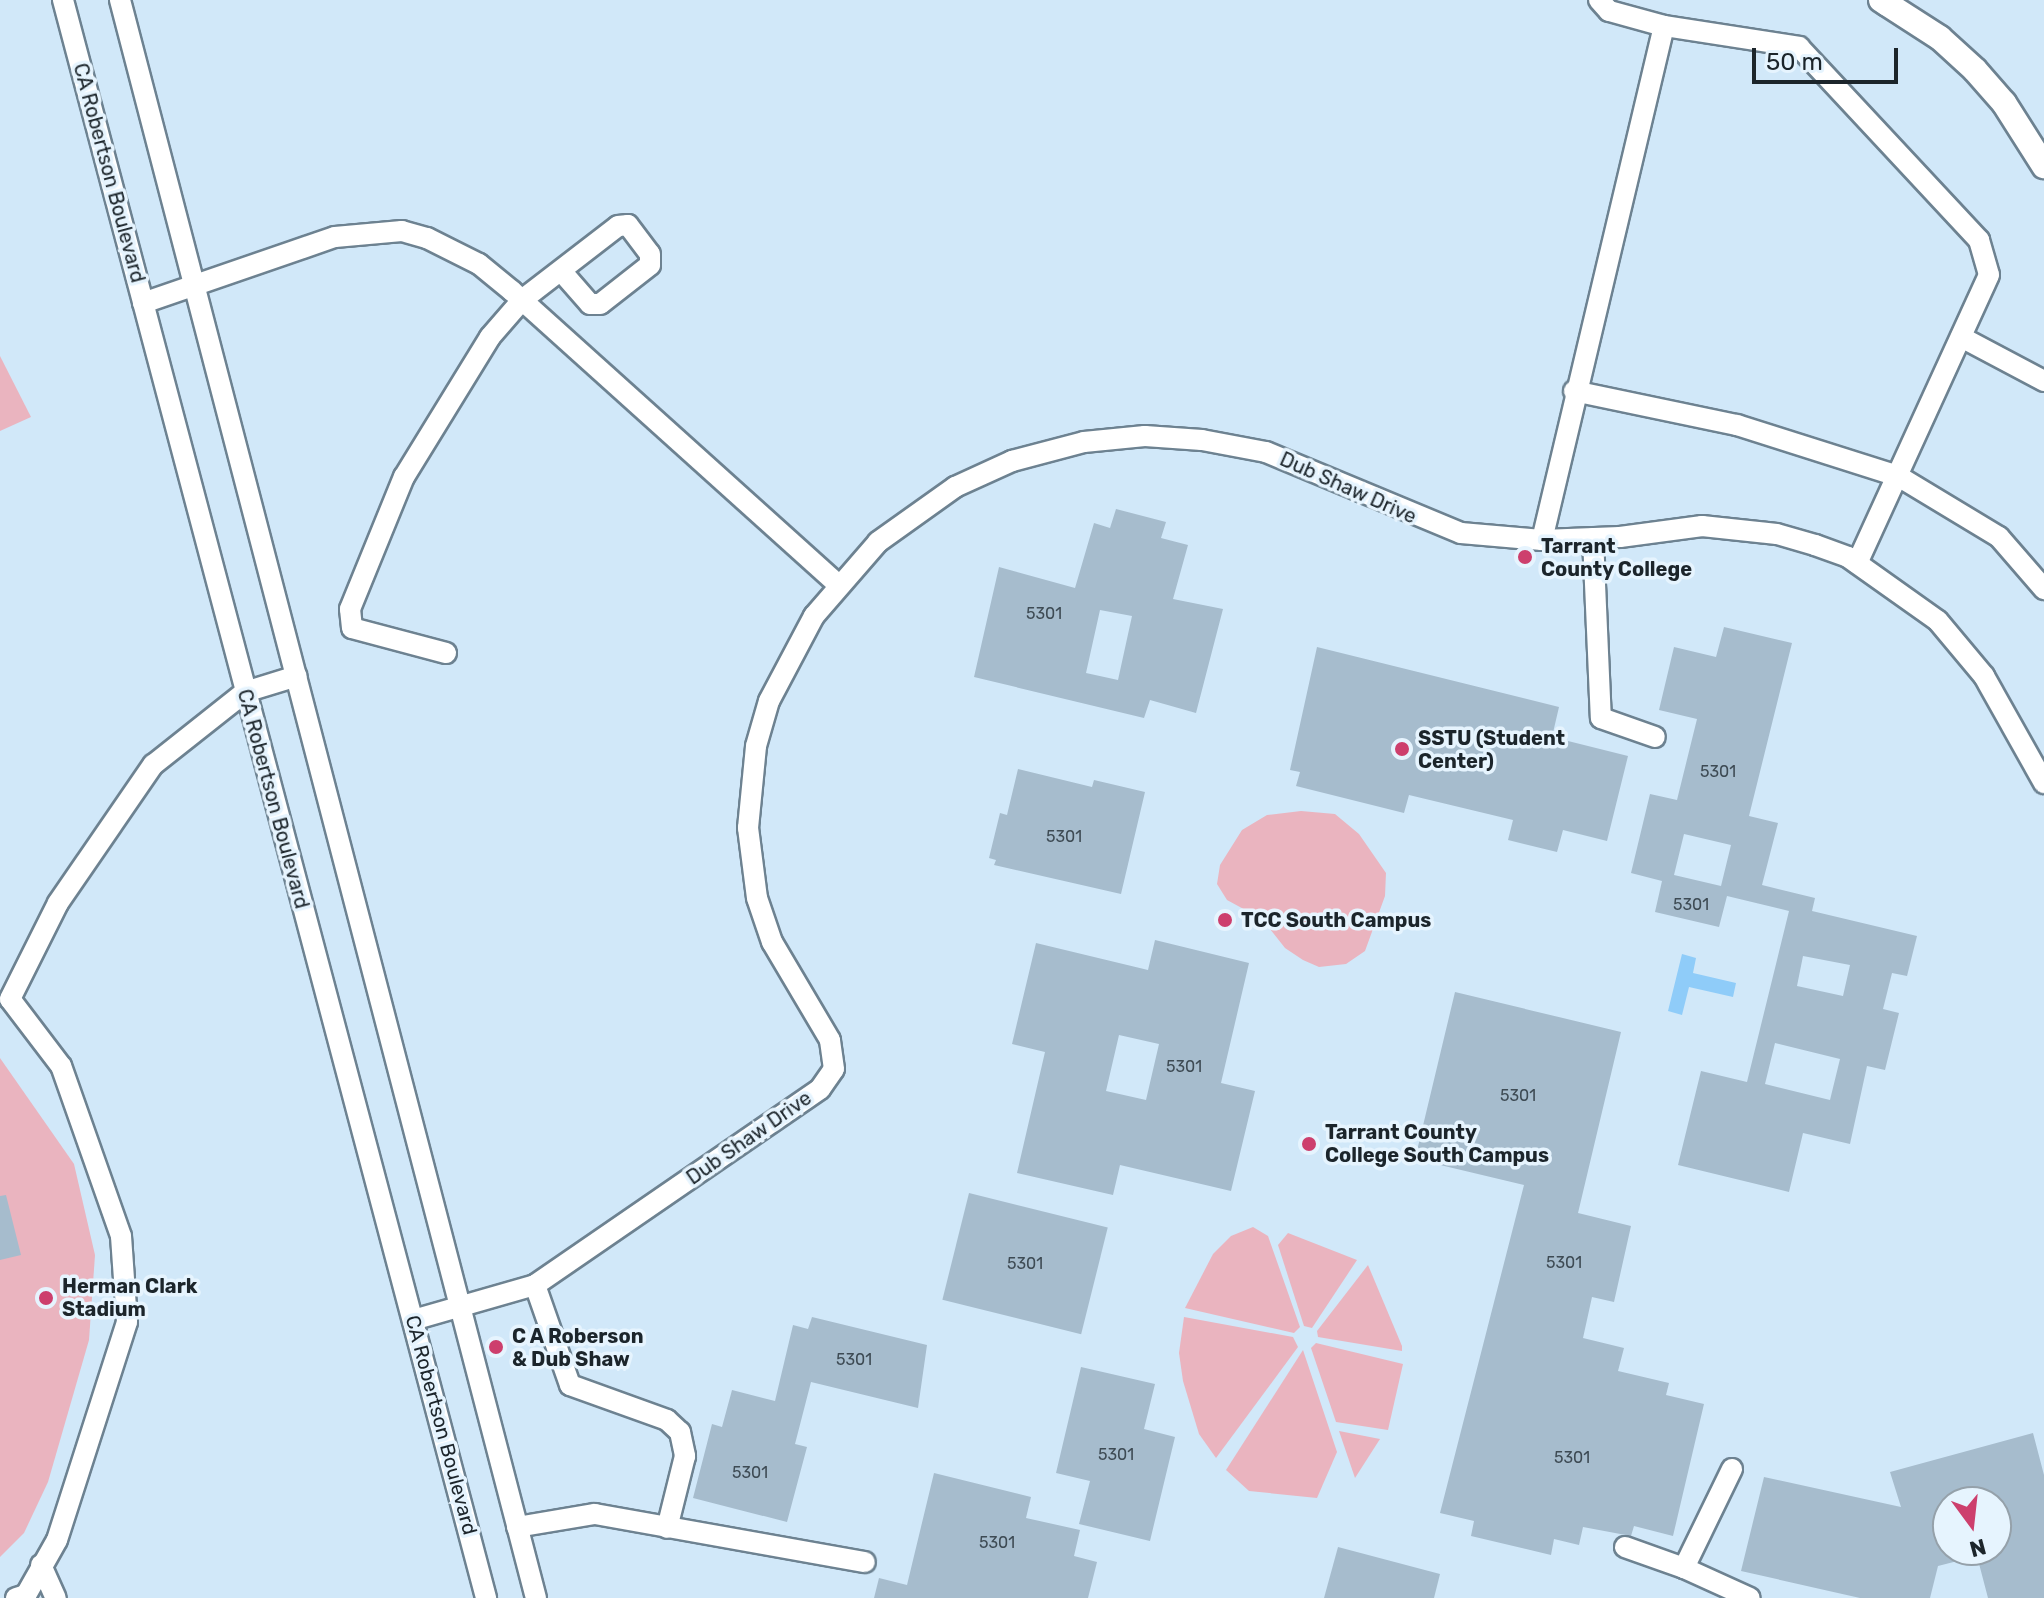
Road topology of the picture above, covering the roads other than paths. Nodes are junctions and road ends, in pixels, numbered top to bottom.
1 (63, 0) edge
2 (120, 0) edge
3 (1599, 0) edge
4 (1885, 1) edge
5 (1664, 26) junction
6 (2044, 166) edge
7 (562, 272) dead end
8 (196, 284) junction
9 (522, 300) junction
10 (143, 303) junction
11 (1961, 337) junction
12 (2044, 381) edge
13 (1574, 391) junction
14 (1898, 476) junction
15 (1593, 538) junction
16 (1542, 540) junction
17 (1857, 563) junction
18 (838, 585) junction
19 (2044, 589) edge
20 (446, 653) dead end
21 (297, 676) junction
22 (245, 692) junction
23 (1655, 737) dead end
24 (2044, 783) edge
25 (5, 995) edge
26 (535, 1285) junction
27 (461, 1309) junction
28 (413, 1320) junction
29 (1732, 1469) dead end
30 (517, 1527) junction
31 (667, 1528) junction
32 (1625, 1547) dead end
33 (865, 1562) dead end
34 (41, 1565) junction
35 (1684, 1568) junction
36 (16, 1598) edge
37 (56, 1598) edge
38 (486, 1598) edge
39 (536, 1598) edge
40 (1750, 1598) edge

1 - 10 street, CA Robertson Boulevard
2 - 8 street
3 - 5 street
4 - 6 main road
5 - 11 street
5 - 13 street
7 - 9 street
8 - 9 street
8 - 10 street
8 - 21 street
9 - 18 street
9 - 20 street
10 - 22 street, CA Robertson Boulevard
11 - 12 street
11 - 14 street
13 - 14 street
13 - 16 street
14 - 17 street
14 - 19 street
15 - 16 street, Dub Shaw Drive
15 - 17 street, Dub Shaw Drive
15 - 23 street
16 - 18 street, Dub Shaw Drive
17 - 24 street, Dub Shaw Drive
18 - 26 street, Dub Shaw Drive
21 - 22 street
21 - 27 street
22 - 25 street
22 - 28 street, CA Robertson Boulevard
25 - 34 street
26 - 27 street, Dub Shaw Drive
26 - 31 street
27 - 28 street, Dub Shaw Drive
27 - 30 street
28 - 38 street, CA Robertson Boulevard
29 - 35 street
30 - 31 street
30 - 39 street
31 - 33 street
32 - 35 street
34 - 36 street
34 - 37 street
35 - 40 street

